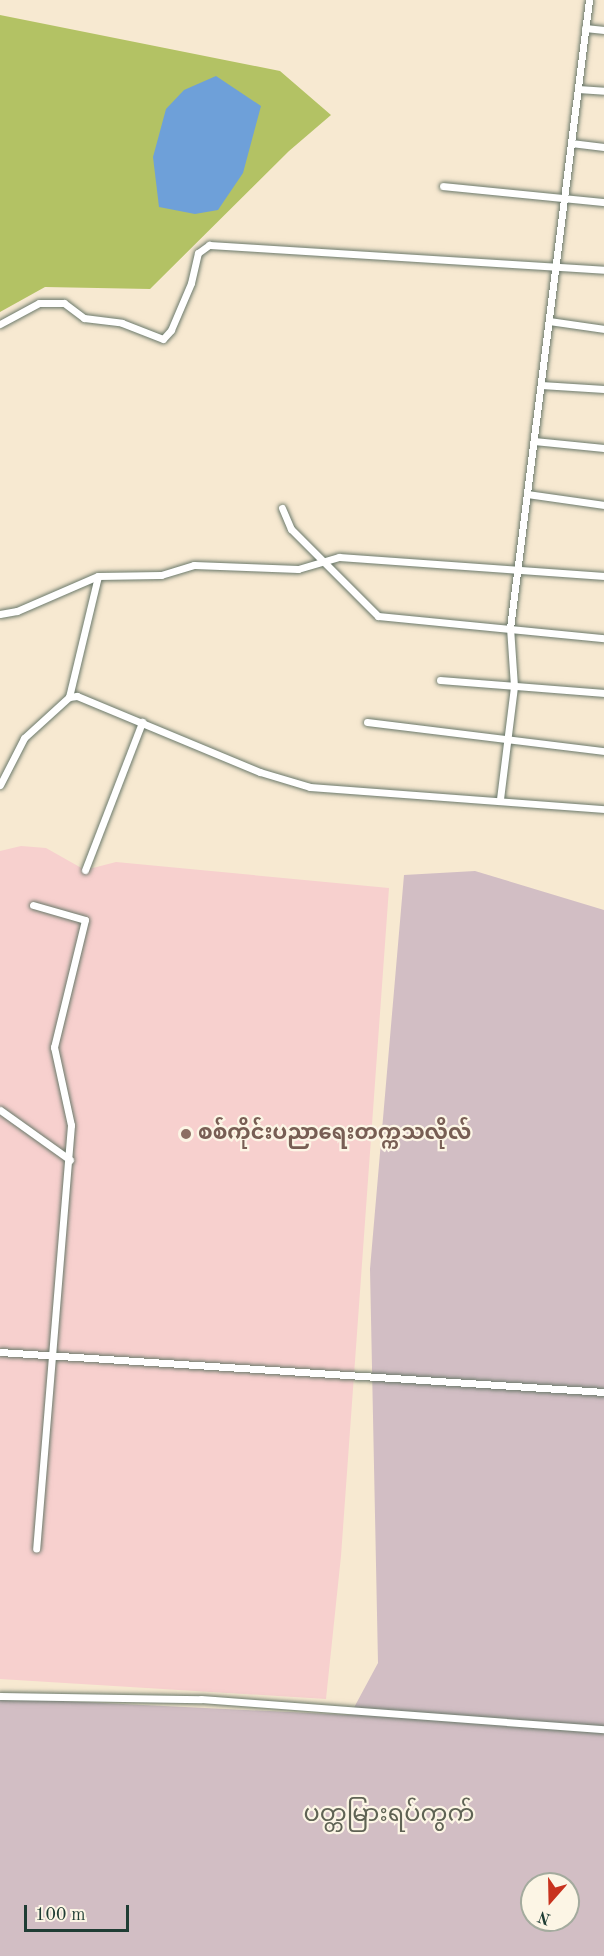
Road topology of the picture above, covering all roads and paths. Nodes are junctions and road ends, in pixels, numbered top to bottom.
1 (589, 0) edge
2 (585, 28) junction
3 (604, 30) edge
4 (578, 89) junction
5 (604, 91) edge
6 (571, 143) junction
7 (604, 147) edge
8 (443, 186) dead end
9 (564, 197) junction
10 (604, 202) edge
11 (556, 266) junction
12 (604, 270) edge
13 (549, 321) junction
14 (0, 324) edge
15 (604, 329) edge
16 (541, 385) junction
17 (604, 389) edge
18 (534, 441) junction
19 (604, 448) edge
20 (527, 494) junction
21 (604, 505) edge
22 (282, 508) dead end
23 (323, 565) junction
24 (518, 570) junction
25 (98, 576) junction
26 (604, 576) edge
27 (0, 614) edge
28 (510, 628) junction
29 (604, 638) edge
30 (440, 680) dead end
31 (514, 686) junction
32 (604, 693) edge
33 (69, 697) junction
34 (142, 722) junction
35 (367, 722) dead end
36 (507, 739) junction
37 (604, 751) edge
38 (0, 785) edge
39 (500, 799) junction
40 (604, 809) edge
41 (85, 870) dead end
42 (33, 905) dead end
43 (0, 1110) edge
44 (70, 1160) junction
45 (0, 1352) edge
46 (51, 1356) junction
47 (604, 1392) edge
48 (36, 1549) dead end
49 (0, 1696) edge
50 (604, 1729) edge

1 - 2 street
2 - 3 street
2 - 4 street
4 - 5 street
4 - 6 street
6 - 7 street
6 - 9 street
8 - 9 street
9 - 10 street
9 - 11 street
11 - 12 street
11 - 13 street
11 - 14 street
13 - 15 street
13 - 16 street
16 - 17 street
16 - 18 street
18 - 19 street
18 - 20 street
20 - 21 street
20 - 24 street
22 - 23 street
23 - 24 street
23 - 25 street
23 - 28 street
24 - 26 street
24 - 28 street
25 - 27 street
25 - 33 street
28 - 29 street
28 - 31 street
30 - 31 street
31 - 32 street
31 - 36 street
33 - 34 street
33 - 38 street
34 - 39 street
34 - 41 street
35 - 36 street
36 - 37 street
36 - 39 street
39 - 40 street
42 - 44 street
43 - 44 street
44 - 46 street
45 - 46 street
46 - 47 street
46 - 48 street
49 - 50 street

